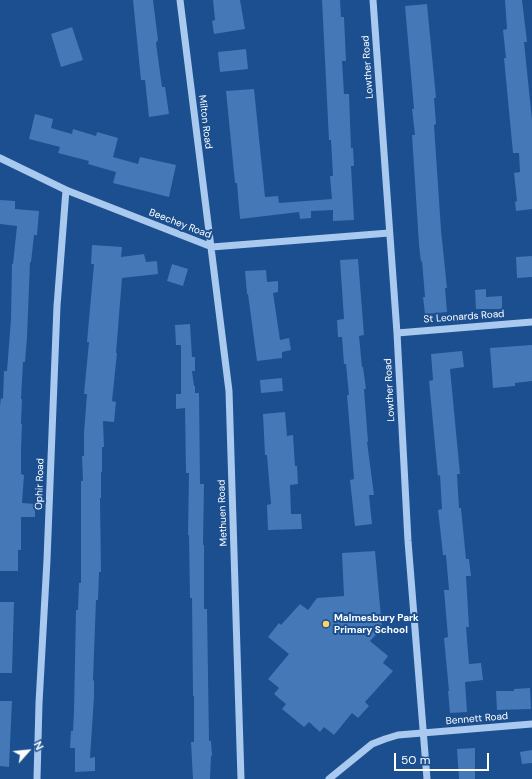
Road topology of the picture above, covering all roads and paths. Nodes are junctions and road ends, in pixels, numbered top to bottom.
1 (180, 0) edge
2 (373, 0) edge
3 (0, 158) edge
4 (66, 190) junction
5 (389, 233) junction
6 (212, 247) junction
7 (532, 322) edge
8 (397, 333) junction
9 (532, 724) edge
10 (424, 734) junction
11 (37, 779) edge
12 (241, 779) edge
13 (330, 779) edge
14 (427, 779) edge

1 - 6 street, Milton Road
2 - 5 street, Lowther Road
3 - 4 street, Beechey Road
4 - 6 street, Beechey Road
4 - 11 street, Ophir Road
5 - 6 street, Beechey Road
5 - 8 street, Lowther Road
6 - 12 street, Methuen Road
7 - 8 street, St Leonards Road
8 - 10 street, Lowther Road
9 - 10 street, Bennett Road
10 - 13 street, Bennett Road
10 - 14 street, Lowther Road

